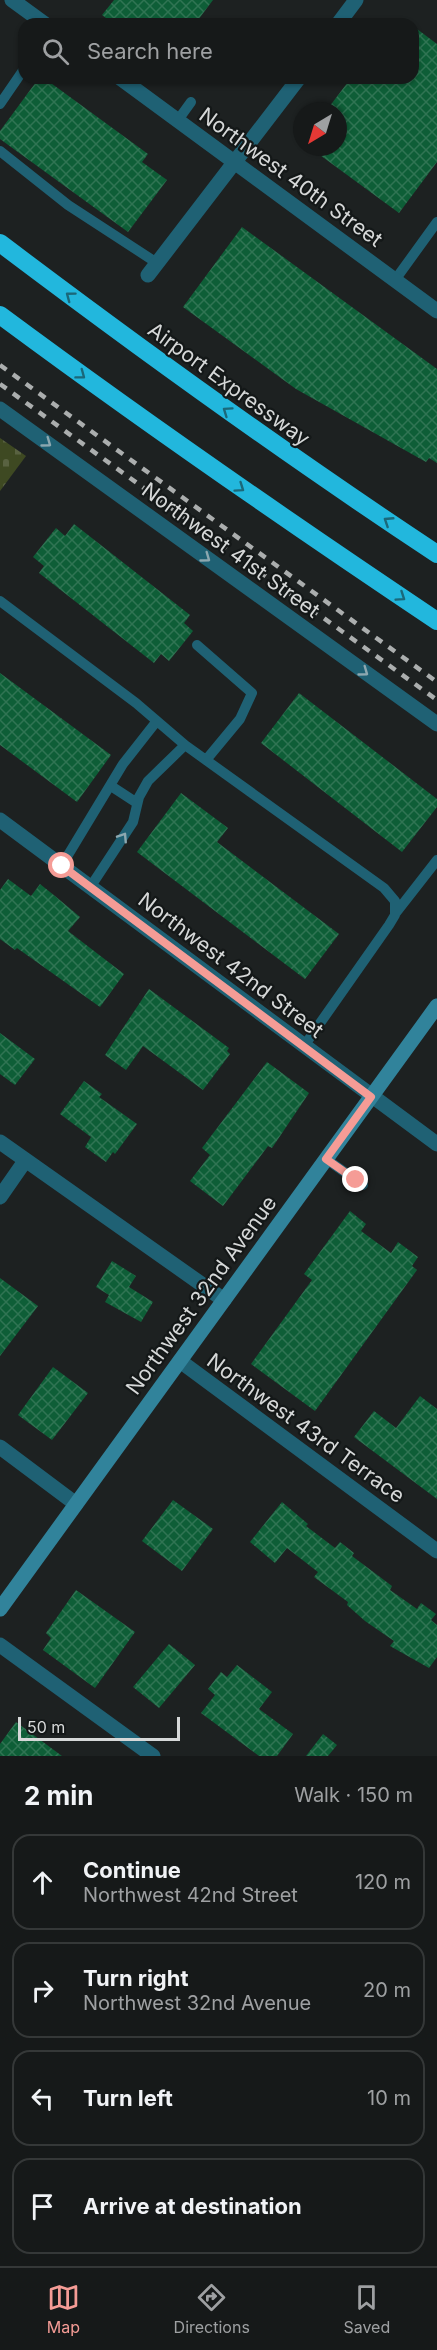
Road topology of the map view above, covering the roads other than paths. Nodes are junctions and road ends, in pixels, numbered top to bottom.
1 (12, 0) edge
2 (356, 0) edge
3 (37, 18) edge
4 (342, 18) edge
5 (18, 78) edge
6 (128, 84) edge
7 (294, 84) edge
8 (191, 102) dead end
9 (0, 104) edge
10 (178, 120) junction
11 (0, 151) edge
12 (235, 162) junction
13 (437, 222) edge
14 (0, 243) edge
15 (152, 269) joint
16 (395, 280) junction
17 (437, 311) edge
18 (0, 315) edge
19 (0, 409) edge
20 (437, 554) edge
21 (0, 601) edge
22 (437, 621) edge
23 (197, 645) dead end
24 (156, 722) junction
25 (437, 724) edge
26 (185, 745) junction
27 (206, 760) junction
28 (111, 786) junction
29 (137, 803) junction
30 (0, 820) edge
31 (437, 860) edge
32 (62, 866) junction
33 (91, 886) junction
34 (394, 915) junction
35 (437, 1006) edge
36 (304, 1046) junction
37 (371, 1097) junction
38 (0, 1142) edge
39 (437, 1144) edge
40 (326, 1159) junction
41 (25, 1161) junction
42 (363, 1185) dead end
43 (0, 1197) edge
44 (224, 1300) junction
45 (180, 1361) junction
46 (0, 1448) edge
47 (76, 1504) junction
48 (437, 1551) edge
49 (0, 1609) edge
50 (0, 1646) edge
51 (153, 1756) edge

1 - 3 street
2 - 4 street
5 - 9 lane
6 - 10 street, Northwest 40th Street
7 - 12 street
8 - 10 lane
10 - 12 street, Northwest 40th Street
11 - 15 lane
12 - 15 street
12 - 16 street, Northwest 40th Street
13 - 16 lane
20 -> 14 highway, Airport Expressway
16 - 17 street, Northwest 40th Street
18 -> 22 highway
19 -> 25 street, Northwest 41st Street
21 - 24 lane
23 - 27 lane
24 - 26 lane
24 - 28 lane
26 - 27 lane
26 - 29 lane
27 - 34 lane
28 - 29 lane
28 - 32 lane
33 -> 29 lane
30 - 32 street, Northwest 42nd Street
31 - 34 lane
32 - 33 street, Northwest 42nd Street
33 - 36 street, Northwest 42nd Street
34 - 36 lane
35 - 37 main road, Northwest 32nd Avenue
36 - 37 street, Northwest 42nd Street
37 - 39 street, Northwest 42nd Street
37 - 40 main road, Northwest 32nd Avenue
38 - 41 street
40 - 42 lane
40 - 44 main road, Northwest 32nd Avenue
41 - 43 street
41 - 44 street
44 - 45 main road, Northwest 32nd Avenue
45 - 47 main road, Northwest 32nd Avenue
45 - 48 street, Northwest 43rd Terrace
46 - 47 street
47 - 49 main road, Northwest 32nd Avenue
50 - 51 street

